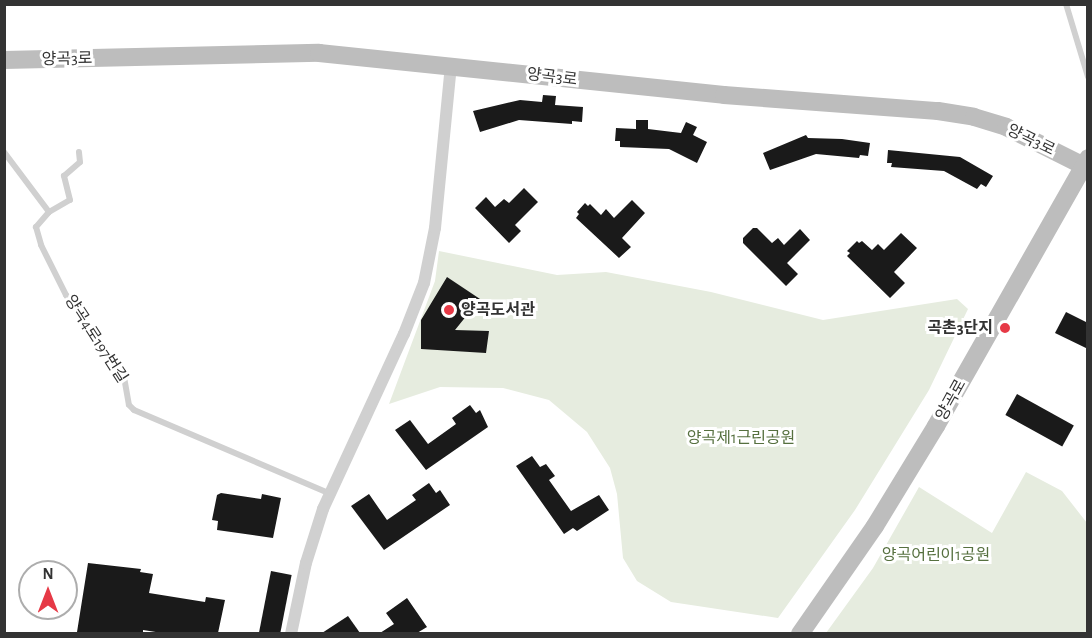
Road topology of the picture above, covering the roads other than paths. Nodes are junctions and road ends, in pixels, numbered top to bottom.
1 (1066, 4) edge
2 (4, 60) edge
3 (451, 66) junction
4 (1088, 77) edge
5 (4, 152) edge
6 (79, 152) dead end
7 (1086, 164) edge
8 (49, 212) junction
9 (329, 493) junction
10 (291, 633) edge
11 (800, 633) edge

1 - 4 lane
2 - 3 street, 양곡3로
3 - 7 street, 양곡3로
3 - 9 street
5 - 8 lane
6 - 8 lane
7 - 11 street, 양곡로
8 - 9 lane, 양곡4로197번길
9 - 10 street

